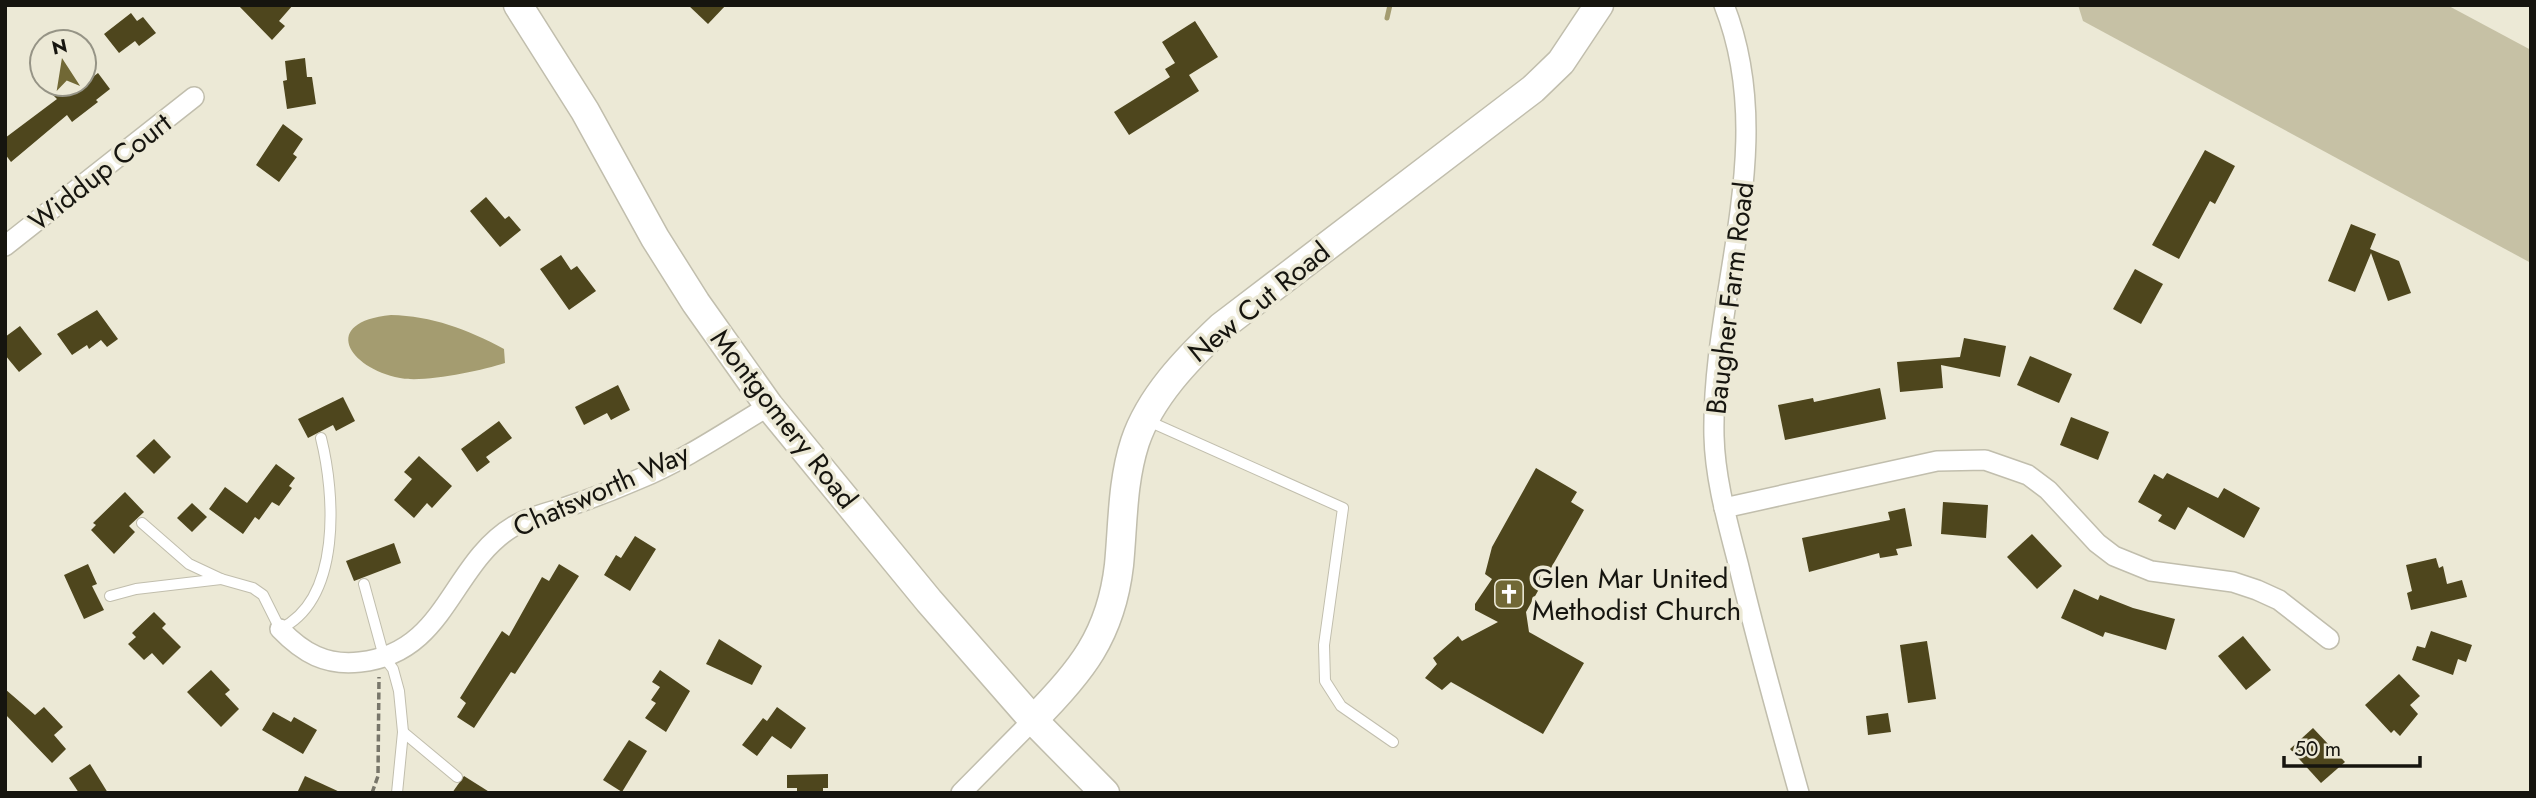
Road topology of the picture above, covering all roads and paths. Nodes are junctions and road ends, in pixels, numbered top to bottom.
1 (518, 5) edge
2 (1599, 5) edge
3 (1724, 5) edge
4 (194, 97) dead end
5 (5, 246) edge
6 (769, 405) junction
7 (1146, 420) junction
8 (321, 438) dead end
9 (1724, 509) junction
10 (142, 523) dead end
11 (221, 579) junction
12 (364, 584) dead end
13 (110, 596) dead end
14 (280, 629) junction
15 (2329, 639) dead end
16 (389, 663) junction
17 (1033, 720) junction
18 (403, 732) junction
19 (1393, 743) dead end
20 (457, 777) dead end
21 (372, 793) edge
22 (397, 793) edge
23 (961, 793) edge
24 (1105, 793) edge
25 (1800, 793) edge

1 - 6 main road, Montgomery Road
2 - 7 main road, New Cut Road
3 - 9 street, Baugher Farm Road
4 - 5 street, Widdup Court
6 - 16 street, Chatsworth Way
6 - 17 main road, Montgomery Road
7 - 17 main road, New Cut Road
7 - 19 lane
8 - 14 lane
9 - 15 street
9 - 25 street, Baugher Farm Road
10 - 11 lane
11 - 13 lane
11 - 14 lane
12 - 16 lane
14 - 16 street, Chatsworth Way
16 - 18 lane
16 - 21 path
17 - 23 street
17 - 24 main road, Montgomery Road
18 - 20 lane
18 - 22 lane

